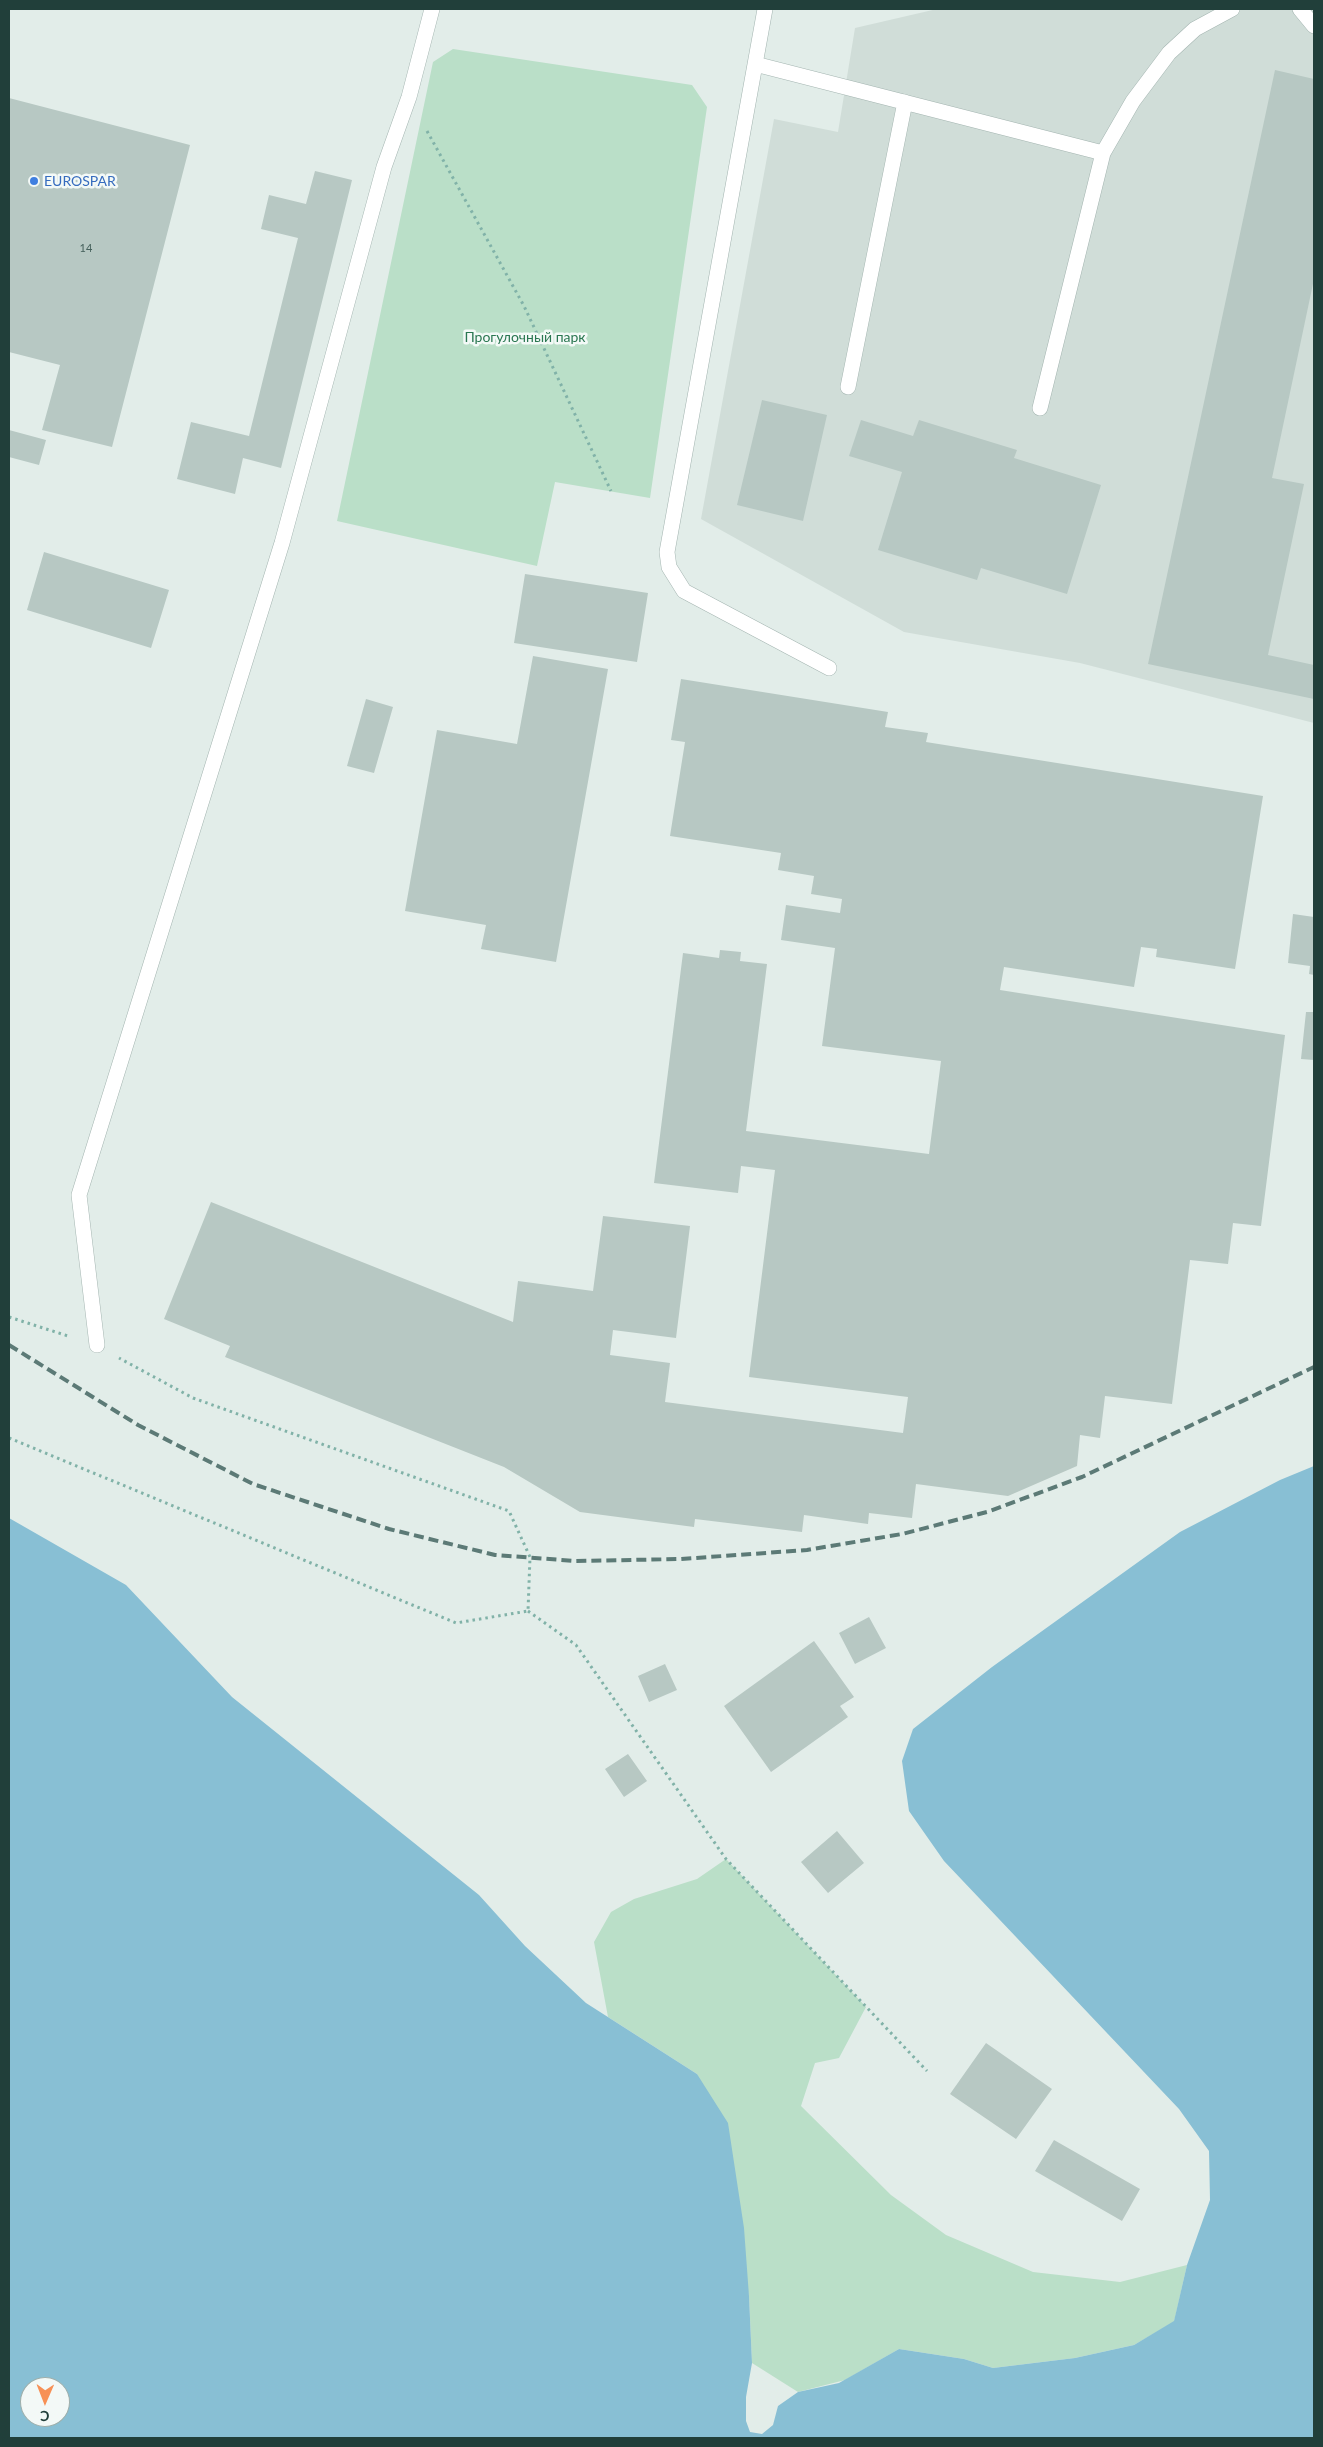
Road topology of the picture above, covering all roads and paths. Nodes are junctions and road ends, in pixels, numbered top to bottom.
1 (432, 9) edge
2 (765, 9) edge
3 (1232, 9) edge
4 (1300, 9) edge
5 (1314, 26) edge
6 (755, 64) junction
7 (409, 97) junction
8 (905, 102) junction
9 (1103, 153) junction
10 (848, 387) dead end
11 (1040, 408) dead end
12 (611, 491) dead end
13 (829, 668) dead end
14 (9, 1317) edge
15 (97, 1345) junction
16 (9, 1438) edge
17 (528, 1611) junction
18 (927, 2071) dead end

1 - 7 lane
2 - 6 lane
3 - 9 lane
4 - 5 lane
6 - 8 lane
6 - 13 lane
7 - 12 path
7 - 15 lane
8 - 9 lane
8 - 10 lane
9 - 11 lane
14 - 15 path
15 - 17 path
16 - 17 path
17 - 18 path

